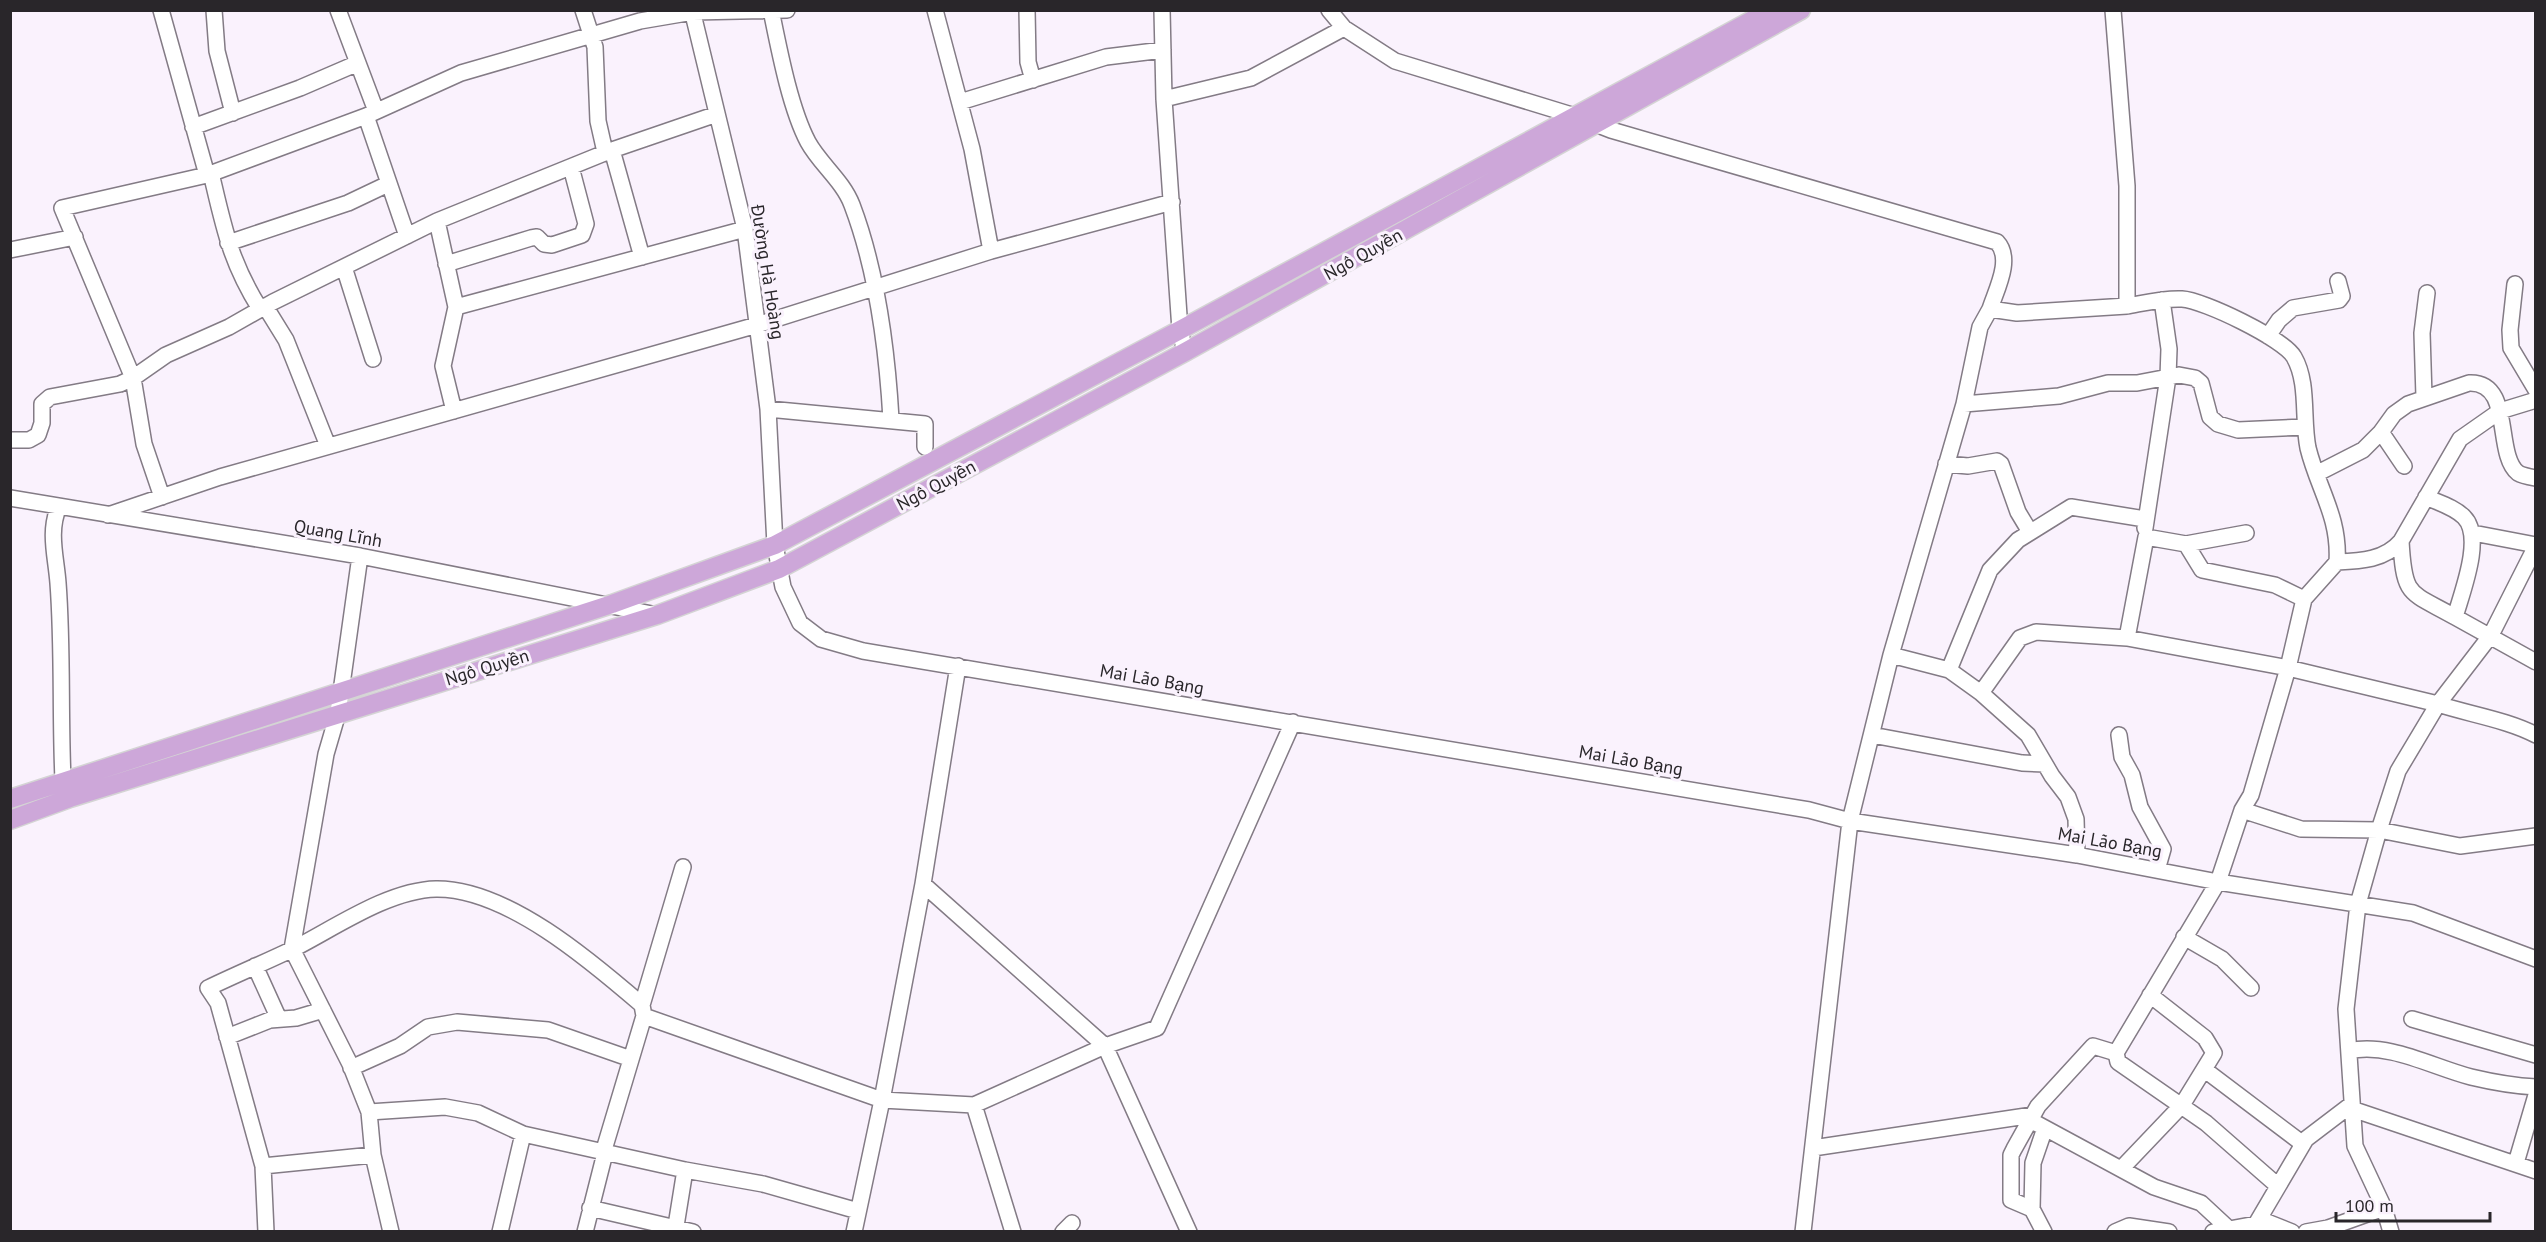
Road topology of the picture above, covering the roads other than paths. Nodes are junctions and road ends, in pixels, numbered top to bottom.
1 (161, 10) edge
2 (214, 10) edge
3 (338, 10) edge
4 (583, 10) edge
5 (787, 10) edge
6 (935, 10) edge
7 (1027, 10) edge
8 (1162, 10) edge
9 (1329, 10) edge
10 (1771, 10) edge
11 (1801, 10) edge
12 (2113, 10) edge
13 (693, 11) edge
14 (771, 11) edge
15 (1344, 28) junction
16 (591, 35) junction
17 (1163, 50) junction
18 (358, 63) junction
19 (1033, 80) junction
20 (1164, 99) junction
21 (960, 102) junction
22 (234, 113) junction
23 (371, 114) junction
24 (717, 114) junction
25 (1575, 116) junction
26 (1596, 125) junction
27 (194, 127) junction
28 (609, 151) junction
29 (571, 166) junction
30 (209, 174) junction
31 (388, 184) junction
32 (1172, 202) junction
33 (437, 221) junction
34 (745, 230) junction
35 (407, 236) junction
36 (75, 237) junction
37 (228, 243) junction
38 (10, 250) edge
39 (991, 251) junction
40 (642, 257) junction
41 (446, 264) junction
42 (344, 267) junction
43 (2338, 281) dead end
44 (2515, 284) dead end
45 (874, 288) junction
46 (2427, 293) dead end
47 (2162, 300) junction
48 (2127, 306) junction
49 (263, 308) junction
50 (456, 308) junction
51 (1990, 309) junction
52 (757, 325) junction
53 (1180, 330) junction
54 (2268, 336) junction
55 (1185, 352) junction
56 (373, 359) dead end
57 (2168, 377) junction
58 (133, 378) junction
59 (2535, 390) edge
60 (2424, 397) junction
61 (2535, 400) edge
62 (1964, 404) junction
63 (768, 408) junction
64 (454, 411) junction
65 (2500, 411) junction
66 (891, 419) junction
67 (2305, 427) junction
68 (2381, 432) junction
69 (10, 440) edge
70 (328, 446) junction
71 (925, 447) dead end
72 (1946, 464) junction
73 (2404, 466) dead end
74 (2318, 473) junction
75 (2535, 478) edge
76 (162, 497) junction
77 (2426, 497) junction
78 (10, 498) edge
79 (59, 506) junction
80 (108, 515) junction
81 (2145, 519) junction
82 (2031, 532) junction
83 (2246, 533) dead end
84 (2473, 533) junction
85 (2146, 537) junction
86 (2401, 541) junction
87 (2187, 544) junction
88 (775, 545) junction
89 (2535, 546) edge
90 (360, 556) junction
91 (2337, 562) junction
92 (779, 570) junction
93 (2304, 599) junction
94 (612, 604) junction
95 (657, 615) junction
96 (2455, 616) junction
97 (2491, 635) junction
98 (2127, 638) junction
99 (1892, 655) junction
100 (2535, 662) edge
101 (958, 666) junction
102 (2288, 668) junction
103 (1949, 670) junction
104 (1981, 693) junction
105 (339, 694) junction
106 (2438, 704) junction
107 (338, 713) junction
108 (1293, 722) junction
109 (1872, 735) junction
110 (2119, 735) dead end
111 (2535, 735) edge
112 (2045, 764) junction
113 (63, 780) junction
114 (10, 799) edge
115 (2242, 810) junction
116 (10, 820) edge
117 (1850, 821) junction
118 (2379, 830) junction
119 (2535, 836) edge
120 (2077, 855) junction
121 (683, 867) dead end
122 (2157, 870) junction
123 (2218, 882) junction
124 (923, 884) junction
125 (2358, 904) junction
126 (2184, 937) junction
127 (292, 949) junction
128 (2535, 959) edge
129 (255, 966) junction
130 (2251, 988) dead end
131 (2150, 995) junction
132 (323, 1010) junction
133 (643, 1010) junction
134 (2412, 1018) dead end
135 (279, 1019) junction
136 (227, 1037) junction
137 (1105, 1046) junction
138 (2349, 1051) junction
139 (2116, 1053) junction
140 (2535, 1055) edge
141 (631, 1059) junction
142 (351, 1068) junction
143 (2205, 1071) junction
144 (2535, 1087) edge
145 (2535, 1095) edge
146 (882, 1101) junction
147 (974, 1105) junction
148 (2182, 1105) junction
149 (2352, 1107) junction
150 (369, 1112) junction
151 (2032, 1118) junction
152 (2045, 1128) junction
153 (523, 1134) junction
154 (2303, 1144) junction
155 (1813, 1148) junction
156 (604, 1153) junction
157 (373, 1155) junction
158 (2516, 1163) junction
159 (263, 1166) junction
160 (2121, 1169) junction
161 (685, 1170) junction
162 (2535, 1171) edge
163 (2278, 1186) junction
164 (590, 1208) junction
165 (2384, 1208) junction
166 (2032, 1209) junction
167 (858, 1211) junction
168 (2256, 1224) junction
169 (675, 1229) edge
170 (2229, 1229) junction
171 (2328, 1229) edge
172 (266, 1232) edge
173 (391, 1232) edge
174 (500, 1232) edge
175 (585, 1232) edge
176 (693, 1232) edge
177 (854, 1232) edge
178 (1013, 1232) edge
179 (1189, 1232) edge
180 (1803, 1232) edge
181 (2044, 1232) edge
182 (2115, 1232) edge
183 (2169, 1232) edge
184 (2213, 1232) edge
185 (2292, 1232) edge
186 (2306, 1232) edge
187 (2391, 1232) edge

1 - 27 street
2 - 22 street
3 - 18 street
4 - 16 street
5 - 14 street
6 - 21 street
7 - 19 street
8 - 17 street
9 - 15 street
10 - 25 main road, Ngô Quyền
11 - 26 main road, Ngô Quyền
12 - 48 street
13 - 14 street
13 - 16 street
13 - 24 street, Đường Hà Hoàng
14 - 45 street
15 - 20 street
15 - 25 street
16 - 23 street
16 - 28 street
17 - 19 street
17 - 20 street
18 - 22 street
18 - 23 street
19 - 21 street
20 - 32 street
21 - 39 street
22 - 27 street
23 - 30 street
23 - 31 street
24 - 28 street
24 - 34 street, Đường Hà Hoàng
25 - 26 street
25 - 53 main road, Ngô Quyền
26 - 51 street
26 - 55 main road, Ngô Quyền
27 - 30 street
28 - 29 street
28 - 40 street
29 - 33 street
29 - 41 street
30 - 36 street
30 - 37 street
31 - 35 street
31 - 37 street
32 - 39 street
32 - 53 street
33 - 35 street
33 - 41 street
34 - 40 street
34 - 52 street, Đường Hà Hoàng
35 - 42 street
36 - 38 street
36 - 58 street
37 - 49 street
39 - 45 street
40 - 50 street
41 - 50 street
42 - 49 street
42 - 56 street
43 - 54 street
44 - 59 street
45 - 52 street
45 - 66 street
46 - 60 street
47 - 48 street
47 - 54 street
47 - 57 street
48 - 51 street
49 - 58 street
49 - 70 street
50 - 64 street
51 - 62 street
52 - 63 street, Đường Hà Hoàng
52 - 64 street
53 - 55 street
53 - 88 main road, Ngô Quyền
54 - 67 street
55 - 92 main road, Ngô Quyền
57 - 62 street
57 - 67 street
57 - 81 street
58 - 69 street
58 - 76 street
60 - 65 street
60 - 68 street
61 - 65 street
62 - 72 street
63 - 66 street
63 - 88 street, Đường Hà Hoàng
64 - 70 street
65 - 75 street
65 - 77 street
66 - 71 street
67 - 74 street
68 - 73 street
68 - 74 street
70 - 76 street
72 - 82 street
72 - 99 street
74 - 91 street
76 - 80 street
77 - 84 street
77 - 86 street
78 - 79 street, Quang Lĩnh
79 - 80 street, Quang Lĩnh
79 - 113 street
80 - 90 street, Quang Lĩnh
81 - 82 street
81 - 85 street
82 - 103 street
83 - 87 street
84 - 89 street
84 - 96 street
85 - 87 street
85 - 98 street
86 - 91 street
86 - 96 street
87 - 93 street
88 - 92 street, Mai Lão Bạng
88 - 94 main road, Ngô Quyền
89 - 97 street
90 - 94 street, Quang Lĩnh
90 - 105 street
91 - 93 street
92 - 95 main road, Ngô Quyền
92 - 101 street, Mai Lão Bạng
93 - 102 street
94 - 95 street, Quang Lĩnh
94 - 105 main road, Ngô Quyền
95 - 107 main road, Ngô Quyền
96 - 97 street
97 - 100 street
97 - 106 street
98 - 102 street
98 - 104 street
99 - 103 street
99 - 109 street
101 - 108 street, Mai Lão Bạng
101 - 124 street
102 - 106 street
102 - 115 street
103 - 104 street
104 - 112 street
105 - 107 street
105 - 113 main road, Ngô Quyền
106 - 111 street
106 - 118 street
107 - 116 main road, Ngô Quyền
107 - 127 street
108 - 117 street, Mai Lão Bạng
108 - 137 street
109 - 112 street
109 - 117 street
110 - 122 street
112 - 120 street
113 - 114 main road, Ngô Quyền
115 - 118 street
115 - 123 street
117 - 120 street, Mai Lão Bạng
117 - 155 street
118 - 119 street
118 - 125 street
120 - 122 street, Mai Lão Bạng
121 - 133 street
122 - 123 street, Mai Lão Bạng
123 - 125 street, Mai Lão Bạng
123 - 126 street
124 - 137 street
124 - 146 street
125 - 128 street, Mai Lão Bạng
125 - 138 street
126 - 130 street
126 - 131 street
127 - 129 street
127 - 132 street
127 - 133 street
129 - 135 street
129 - 136 street
131 - 139 street
131 - 143 street
132 - 135 street
132 - 142 street
133 - 141 street
133 - 146 street
134 - 140 street
135 - 136 street
136 - 159 street
137 - 147 street
137 - 179 street
138 - 144 street
138 - 149 street
139 - 148 street
139 - 151 street
141 - 142 street
141 - 156 street
142 - 150 street
143 - 148 street
143 - 154 street
145 - 158 street
146 - 147 street
146 - 167 street
147 - 178 street
148 - 160 street
148 - 163 street
149 - 154 street
149 - 158 street
149 - 165 street
150 - 153 street
150 - 157 street
151 - 152 street
151 - 155 street
151 - 166 street
152 - 160 street
152 - 166 street
153 - 156 street
153 - 174 street
154 - 163 street
155 - 180 street
156 - 161 street
156 - 164 street
157 - 159 street
157 - 173 street
158 - 162 street
159 - 172 street
160 - 170 street
161 - 167 street
161 - 169 street
163 - 168 street
164 - 169 street
164 - 175 street
165 - 171 street
165 - 187 street
166 - 181 street
167 - 177 street
168 - 170 street
168 - 185 street
169 - 176 street
170 - 184 street
171 - 186 street
182 - 183 street

